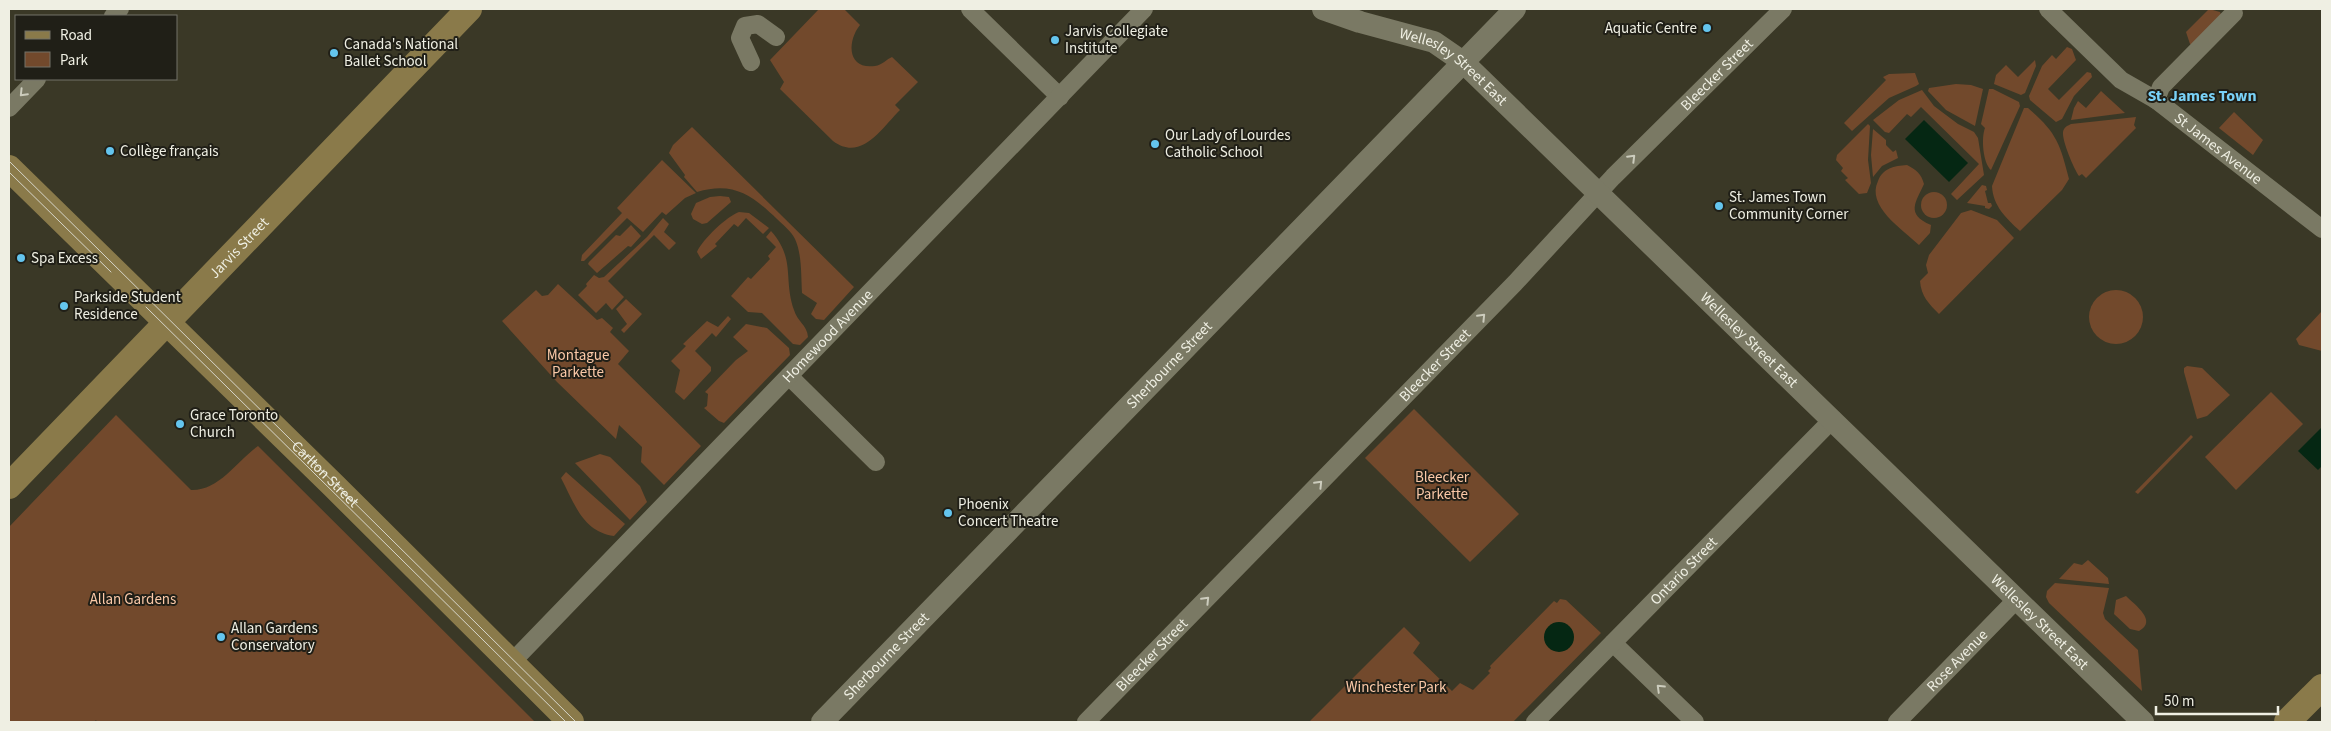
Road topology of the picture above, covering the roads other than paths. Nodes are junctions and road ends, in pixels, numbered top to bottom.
1 (469, 9) edge
2 (970, 9) edge
3 (1144, 9) edge
4 (1323, 9) edge
5 (1515, 9) edge
6 (1783, 9) edge
7 (2048, 9) edge
8 (2234, 13) dead end
9 (776, 38) dead end
10 (751, 62) dead end
11 (1464, 62) junction
12 (36, 80) edge
13 (1060, 97) junction
14 (2156, 100) junction
15 (9, 108) edge
16 (9, 168) edge
17 (1598, 193) junction
18 (2322, 229) edge
19 (166, 322) junction
20 (790, 376) junction
21 (1832, 419) junction
22 (876, 462) dead end
23 (9, 486) edge
24 (2018, 599) junction
25 (1613, 643) junction
26 (511, 663) junction
27 (2322, 687) edge
28 (571, 722) edge
29 (822, 722) edge
30 (1086, 722) edge
31 (1535, 722) edge
32 (1695, 722) edge
33 (1897, 722) edge
34 (2143, 722) edge
35 (2287, 722) edge

1 - 19 main road, Jarvis Street
2 - 13 street
3 - 13 street, Homewood Avenue
4 - 11 street, Wellesley Street East
5 - 11 street, Sherbourne Street
17 -> 6 street, Bleecker Street
7 - 14 street, St James Avenue
8 - 14 street
9 - 10 street
11 - 17 street, Wellesley Street East
11 - 29 street, Sherbourne Street
12 -> 15 street
13 - 20 street, Homewood Avenue
14 - 18 street, St James Avenue
16 - 19 main road, Carlton Street
17 - 21 street, Wellesley Street East
30 -> 17 street, Bleecker Street
19 - 23 main road, Jarvis Street
19 - 26 main road, Carlton Street
20 - 22 street
20 - 26 street, Homewood Avenue
21 - 24 street, Wellesley Street East
21 - 25 street, Ontario Street
24 - 33 street, Rose Avenue
24 - 34 street, Wellesley Street East
25 - 31 street, Ontario Street
32 -> 25 street
26 - 28 main road, Carlton Street
27 - 35 main road

